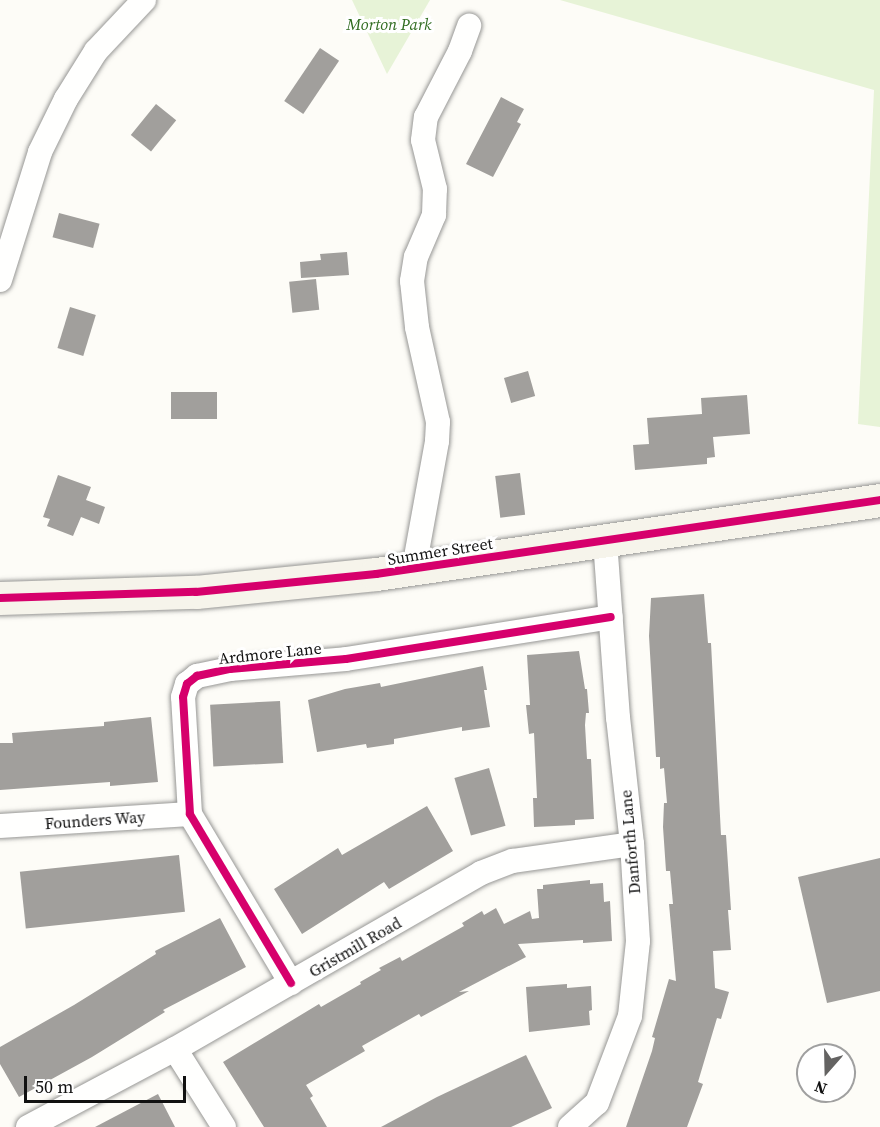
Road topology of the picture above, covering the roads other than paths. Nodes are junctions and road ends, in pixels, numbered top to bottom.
1 (144, 0) edge
2 (469, 26) dead end
3 (0, 280) edge
4 (880, 500) edge
5 (605, 539) junction
6 (414, 568) junction
7 (0, 598) edge
8 (611, 617) junction
9 (190, 814) junction
10 (0, 826) edge
11 (632, 844) junction
12 (291, 983) junction
13 (175, 1049) junction
14 (28, 1127) edge
15 (224, 1127) edge
16 (570, 1127) edge

1 - 3 street
2 - 6 street
4 - 5 main road, Summer Street
5 - 6 main road, Summer Street
5 - 8 street, Danforth Lane
6 - 7 main road, Summer Street
8 - 9 street, Ardmore Lane
8 - 11 street, Danforth Lane
9 - 10 street, Founders Way
9 - 12 street, Ardmore Lane
11 - 12 street, Gristmill Road
11 - 16 street, Danforth Lane
12 - 13 street, Gristmill Road
13 - 14 street, Gristmill Road
13 - 15 street

